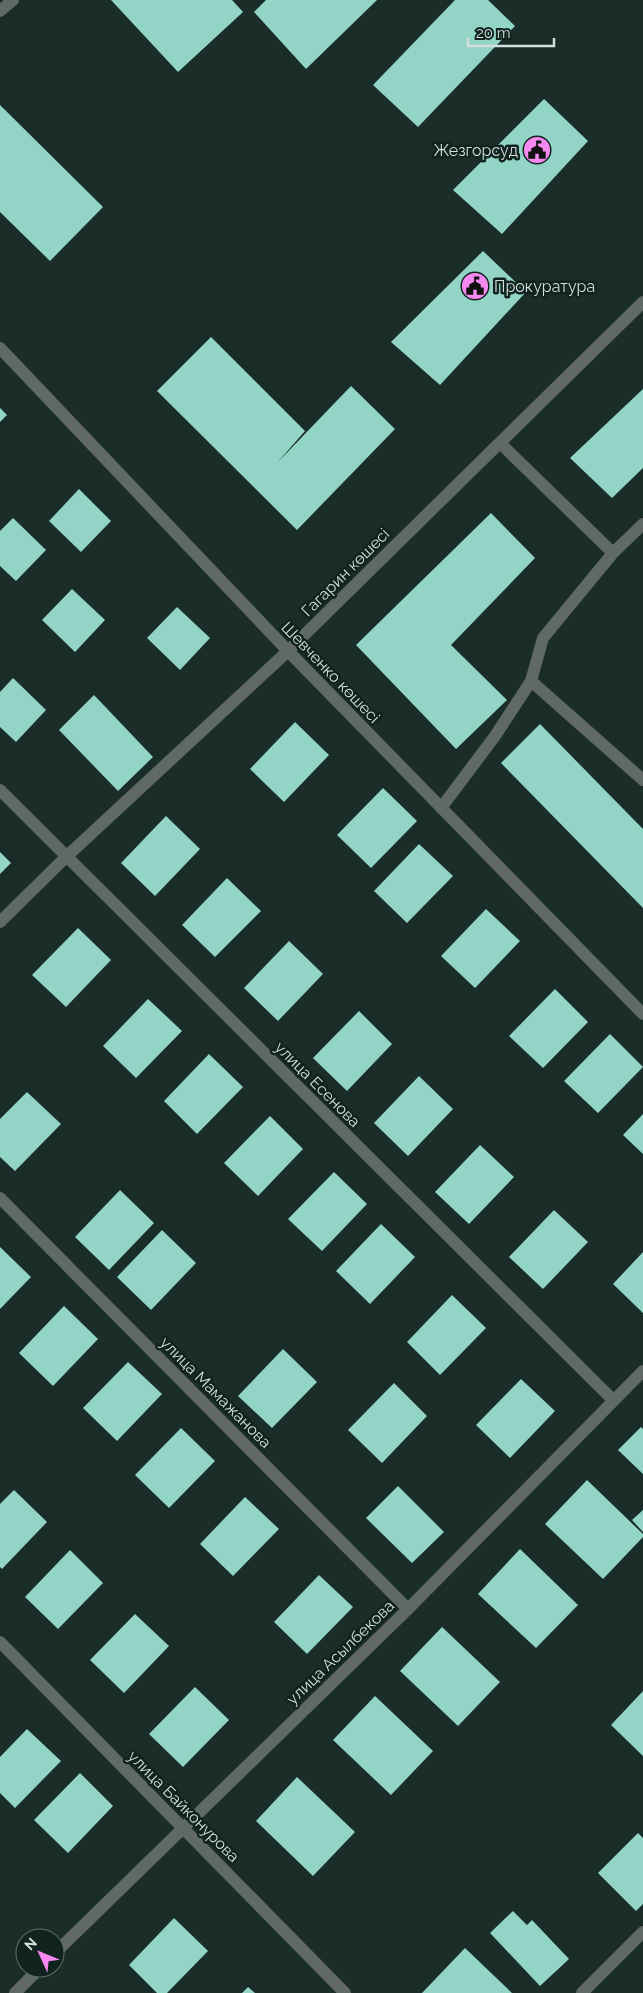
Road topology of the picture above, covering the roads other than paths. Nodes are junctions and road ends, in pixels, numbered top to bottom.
1 (13, 0) edge
2 (0, 11) edge
3 (643, 302) edge
4 (0, 348) edge
5 (500, 443) junction
6 (643, 524) edge
7 (613, 553) junction
8 (288, 652) junction
9 (531, 681) junction
10 (643, 780) edge
11 (0, 790) edge
12 (441, 808) junction
13 (66, 857) junction
14 (0, 922) edge
15 (643, 1014) edge
16 (0, 1198) edge
17 (643, 1371) edge
18 (613, 1400) junction
19 (408, 1609) junction
20 (0, 1642) edge
21 (183, 1827) junction
22 (643, 1932) edge
23 (65, 1943) edge
24 (30, 1978) edge
25 (15, 1993) edge
26 (344, 1993) edge
27 (582, 1993) edge

1 - 2 street
3 - 5 street, Гагарин көшесі
4 - 8 street, Шевченко көшесі
5 - 7 street
5 - 8 street, Гагарин көшесі
6 - 7 street
7 - 9 street
8 - 12 street, Шевченко көшесі
8 - 13 street, Гагарин көшесі
9 - 10 street
9 - 12 street
11 - 13 street, улица Есенова
12 - 15 street, Шевченко көшесі
13 - 14 street, Гагарин көшесі
13 - 18 street, улица Есенова
16 - 19 street, улица Мамажанова
17 - 18 street, улица Асылбекова
18 - 19 street, улица Асылбекова
19 - 21 street, улица Асылбекова
20 - 21 street, улица Байконурова
21 - 23 street, улица Асылбекова
21 - 26 street, улица Байконурова
22 - 27 street
24 - 25 street

